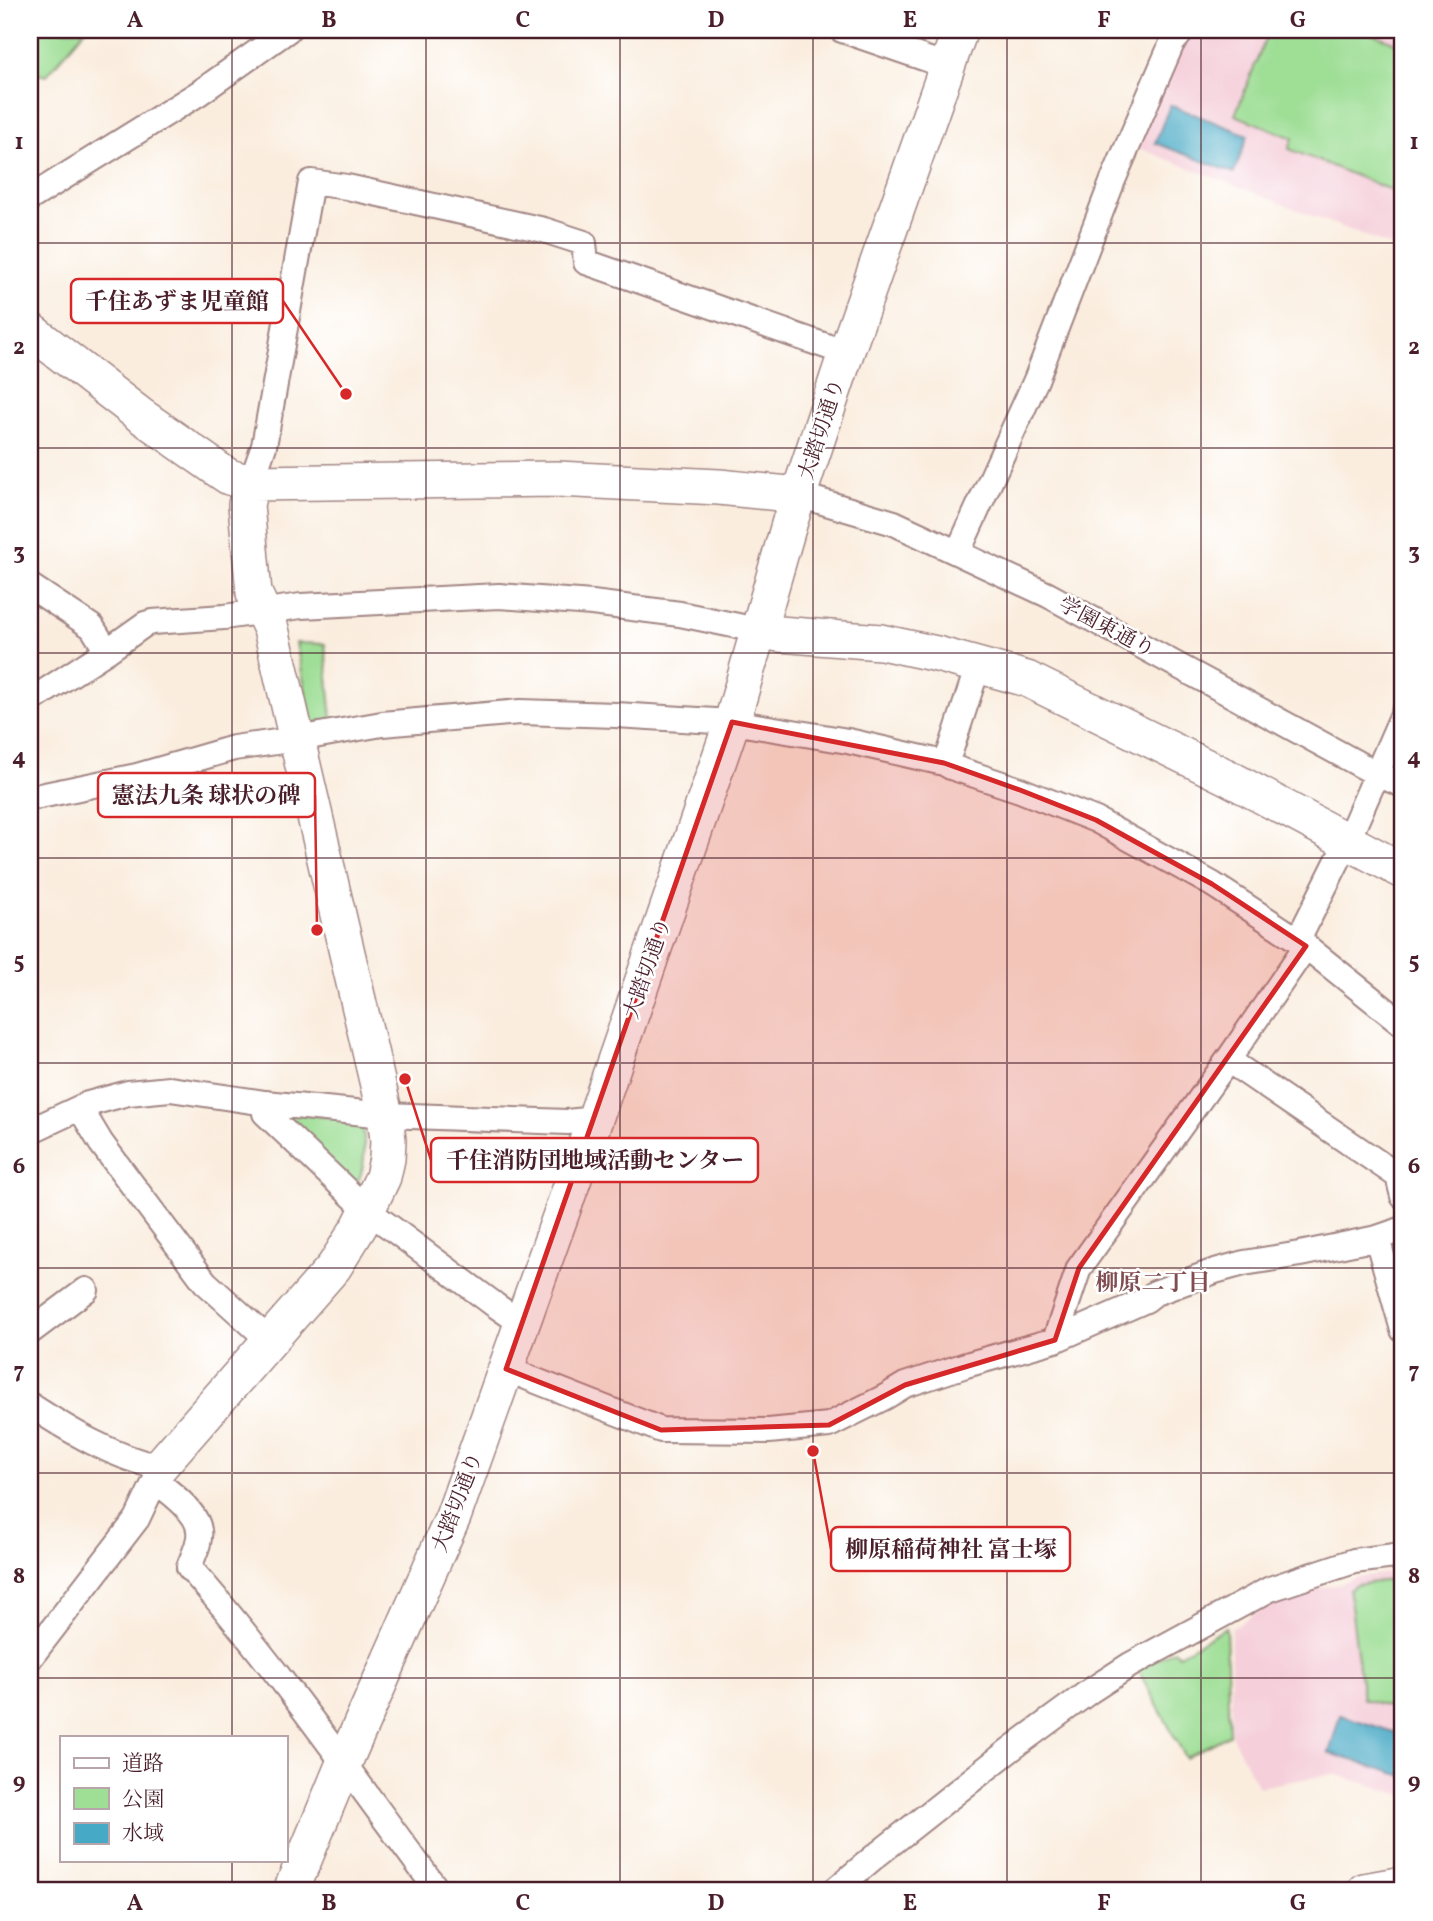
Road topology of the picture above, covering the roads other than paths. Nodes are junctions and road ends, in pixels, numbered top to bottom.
1 (288, 30) edge
2 (842, 30) edge
3 (960, 30) edge
4 (1181, 30) edge
5 (947, 66) junction
6 (30, 198) edge
7 (30, 330) edge
8 (846, 353) junction
9 (251, 483) junction
10 (799, 495) junction
11 (958, 552) junction
12 (30, 586) edge
13 (264, 612) junction
14 (757, 630) junction
15 (107, 651) junction
16 (978, 666) junction
17 (30, 701) edge
18 (1403, 714) edge
19 (732, 722) junction
20 (297, 739) junction
21 (944, 763) junction
22 (1377, 774) junction
23 (1403, 785) edge
24 (30, 799) edge
25 (1347, 842) junction
26 (1403, 871) edge
27 (1302, 943) junction
28 (1403, 1024) edge
29 (1228, 1060) junction
30 (265, 1103) junction
31 (80, 1108) junction
32 (385, 1115) junction
33 (595, 1119) junction
34 (30, 1131) edge
35 (1403, 1196) edge
36 (367, 1210) junction
37 (1403, 1229) edge
38 (1377, 1238) junction
39 (86, 1290) dead end
40 (523, 1320) junction
41 (1403, 1330) edge
42 (30, 1332) edge
43 (1055, 1340) junction
44 (270, 1341) junction
45 (506, 1369) junction
46 (30, 1405) edge
47 (157, 1474) junction
48 (1403, 1555) edge
49 (30, 1658) edge
50 (344, 1763) junction
51 (1403, 1884) edge
52 (291, 1891) edge
53 (438, 1891) edge
54 (834, 1891) edge
55 (1364, 1891) edge

1 - 6 street
2 - 5 street
3 - 5 street, 大踏切通り
4 - 11 street
5 - 8 street, 大踏切通り
7 - 9 street
8 - 9 street
8 - 10 street, 大踏切通り
9 - 10 street
9 - 13 street
10 - 11 street, 学園東通り
10 - 14 street, 大踏切通り
11 - 22 street, 学園東通り
12 - 15 street
13 - 14 street
13 - 15 street
13 - 20 street
14 - 16 street
14 - 19 street, 大踏切通り
15 - 17 street
16 - 21 street
16 - 25 street
18 - 22 street
19 - 20 street
19 - 21 street
19 - 33 street, 大踏切通り
20 - 24 street
20 - 32 street
21 - 27 street
22 - 23 street, 学園東通り
22 - 25 street
25 - 26 street
25 - 27 street
27 - 28 street
27 - 29 street
29 - 35 street
29 - 43 street
30 - 31 street
30 - 32 street
30 - 36 street
31 - 34 street
31 - 44 street
32 - 33 street
32 - 36 street
33 - 40 street, 大踏切通り
36 - 40 street
36 - 44 street
37 - 38 street
38 - 41 street
38 - 43 street
39 - 42 street
40 - 45 street, 大踏切通り
43 - 45 street
44 - 47 street
45 - 50 street, 大踏切通り
46 - 47 street
47 - 49 street
47 - 50 street
48 - 54 street
50 - 52 street, 大踏切通り
50 - 53 street
51 - 55 street

